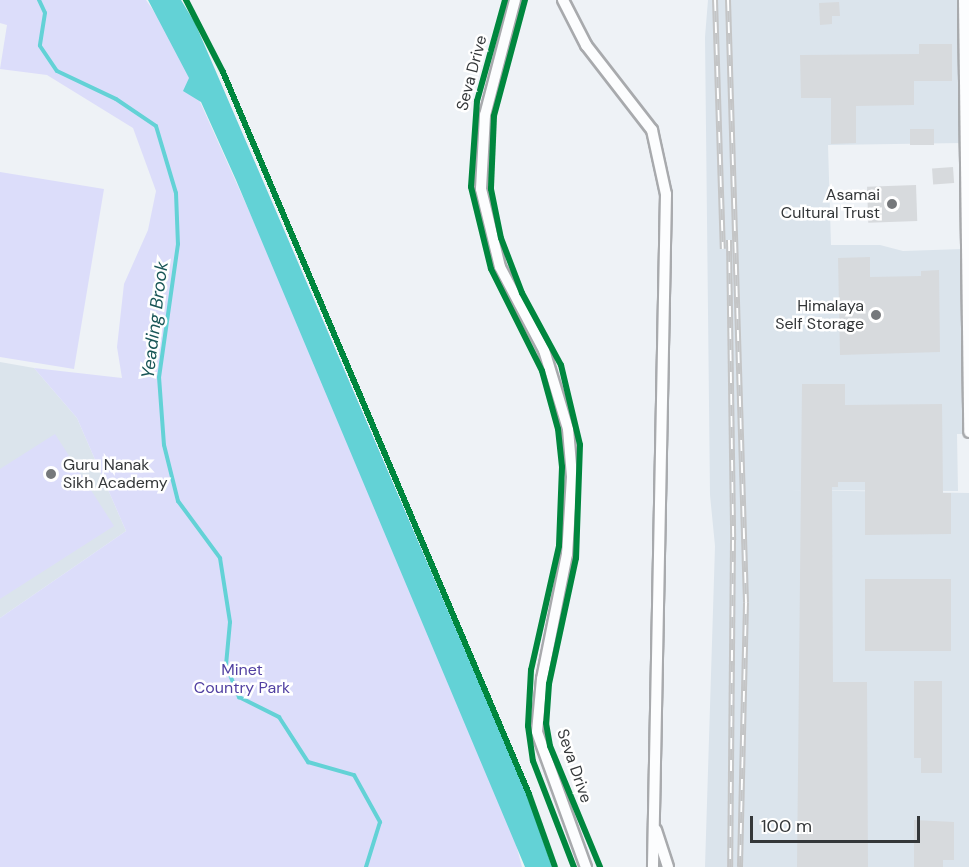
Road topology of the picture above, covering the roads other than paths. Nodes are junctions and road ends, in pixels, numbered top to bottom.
1 (515, 0) edge
2 (563, 0) edge
3 (964, 0) edge
4 (968, 228) edge
5 (969, 432) edge
6 (654, 826) junction
7 (586, 867) edge
8 (653, 867) edge
9 (668, 867) edge

1 - 7 street, Seva Drive
2 - 6 street
3 - 4 street
4 - 5 street
6 - 8 street
6 - 9 street

